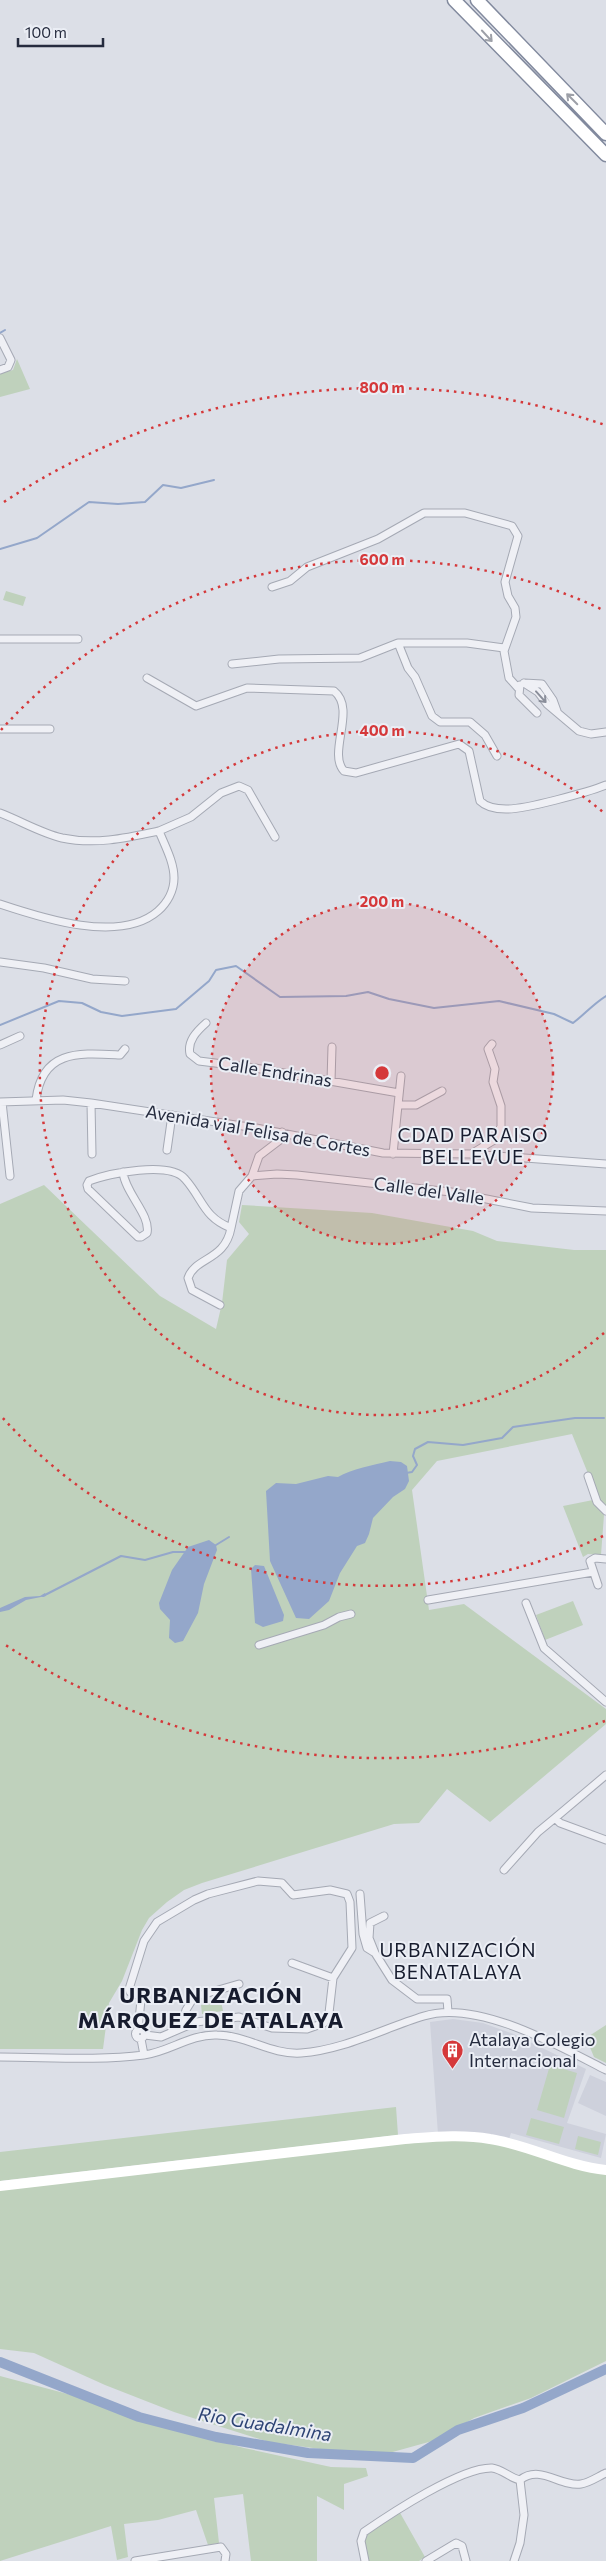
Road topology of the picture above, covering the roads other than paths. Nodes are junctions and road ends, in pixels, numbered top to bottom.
1 (454, 0) edge
2 (477, 0) edge
3 (606, 134) edge
4 (606, 155) edge
5 (1, 340) edge
6 (0, 370) edge
7 (272, 587) dead end
8 (0, 639) edge
9 (78, 639) dead end
10 (398, 643) junction
11 (504, 648) junction
12 (232, 664) dead end
13 (147, 678) dead end
14 (521, 686) junction
15 (537, 713) dead end
16 (0, 729) edge
17 (50, 729) dead end
18 (606, 732) edge
19 (496, 756) dead end
20 (606, 785) edge
21 (0, 813) edge
22 (159, 831) junction
23 (275, 837) dead end
24 (0, 904) edge
25 (0, 962) edge
26 (125, 981) dead end
27 (206, 1023) dead end
28 (20, 1036) dead end
29 (492, 1044) dead end
30 (0, 1045) edge
31 (332, 1047) dead end
32 (125, 1050) dead end
33 (401, 1076) dead end
34 (331, 1081) junction
35 (442, 1091) dead end
36 (400, 1093) junction
37 (36, 1100) junction
38 (1, 1102) edge
39 (91, 1103) junction
40 (398, 1105) junction
41 (172, 1114) junction
42 (282, 1132) junction
43 (167, 1150) dead end
44 (92, 1154) dead end
45 (393, 1154) junction
46 (471, 1154) junction
47 (606, 1164) edge
48 (123, 1172) junction
49 (10, 1176) dead end
50 (252, 1176) junction
51 (606, 1211) edge
52 (231, 1228) junction
53 (220, 1305) dead end
54 (588, 1476) dead end
55 (606, 1512) edge
56 (606, 1559) edge
57 (593, 1572) junction
58 (598, 1585) dead end
59 (428, 1600) dead end
60 (526, 1603) dead end
61 (352, 1614) dead end
62 (259, 1645) dead end
63 (606, 1702) edge
64 (606, 1775) edge
65 (555, 1818) junction
66 (606, 1840) edge
67 (504, 1870) dead end
68 (360, 1894) dead end
69 (384, 1916) dead end
70 (375, 1953) junction
71 (292, 1963) dead end
72 (333, 1978) junction
73 (239, 1984) dead end
74 (448, 2012) junction
75 (181, 2028) junction
76 (141, 2035) junction
77 (144, 2055) junction
78 (0, 2057) edge
79 (606, 2070) edge
80 (603, 2170) edge
81 (0, 2186) edge
82 (606, 2472) edge
83 (520, 2480) junction
84 (135, 2561) edge
85 (225, 2561) edge
86 (365, 2561) edge
87 (426, 2561) edge
88 (466, 2561) edge
89 (514, 2561) edge

1 -> 4 highway
3 -> 2 highway
5 - 6 street
7 - 11 street
8 - 9 street
10 - 11 street
10 - 12 street
10 - 19 street
11 - 14 street
13 - 20 street
14 - 15 street
14 - 18 street
16 - 17 street
21 - 22 street
22 - 23 street
22 - 24 street
25 - 26 street
27 - 34 street, Calle Endrinas
28 - 30 street
29 - 46 street
31 - 34 street
32 - 37 street
33 - 36 street
34 - 36 street, Calle Endrinas
35 - 40 street
36 - 40 street
37 - 38 street, Avenida vial Felisa de Cortes
37 - 39 street, Avenida vial Felisa de Cortes
38 - 49 street
39 - 41 street, Avenida vial Felisa de Cortes
39 - 44 street
40 - 45 street
41 - 42 street, Avenida vial Felisa de Cortes
41 - 43 street
42 - 45 street, Avenida vial Felisa de Cortes
42 - 50 street
45 - 46 street, Avenida vial Felisa de Cortes
46 - 47 street, Avenida vial Felisa de Cortes
48 - 48 street
48 - 52 street
50 - 51 street, Calle del Valle
50 - 52 street
52 - 53 street
54 - 55 street
56 - 57 street
57 - 58 street
57 - 59 street
60 - 63 street
61 - 62 street
64 - 65 street
65 - 66 street
65 - 67 street
68 - 70 street
69 - 70 street
70 - 74 street
71 - 72 street
72 - 75 street
72 - 76 street
73 - 75 street
74 - 77 street
74 - 79 street
75 - 76 street
76 - 77 street
77 - 78 street
80 - 81 main road
82 - 83 street
83 - 86 street
83 - 89 street
84 - 85 street
87 - 88 street

